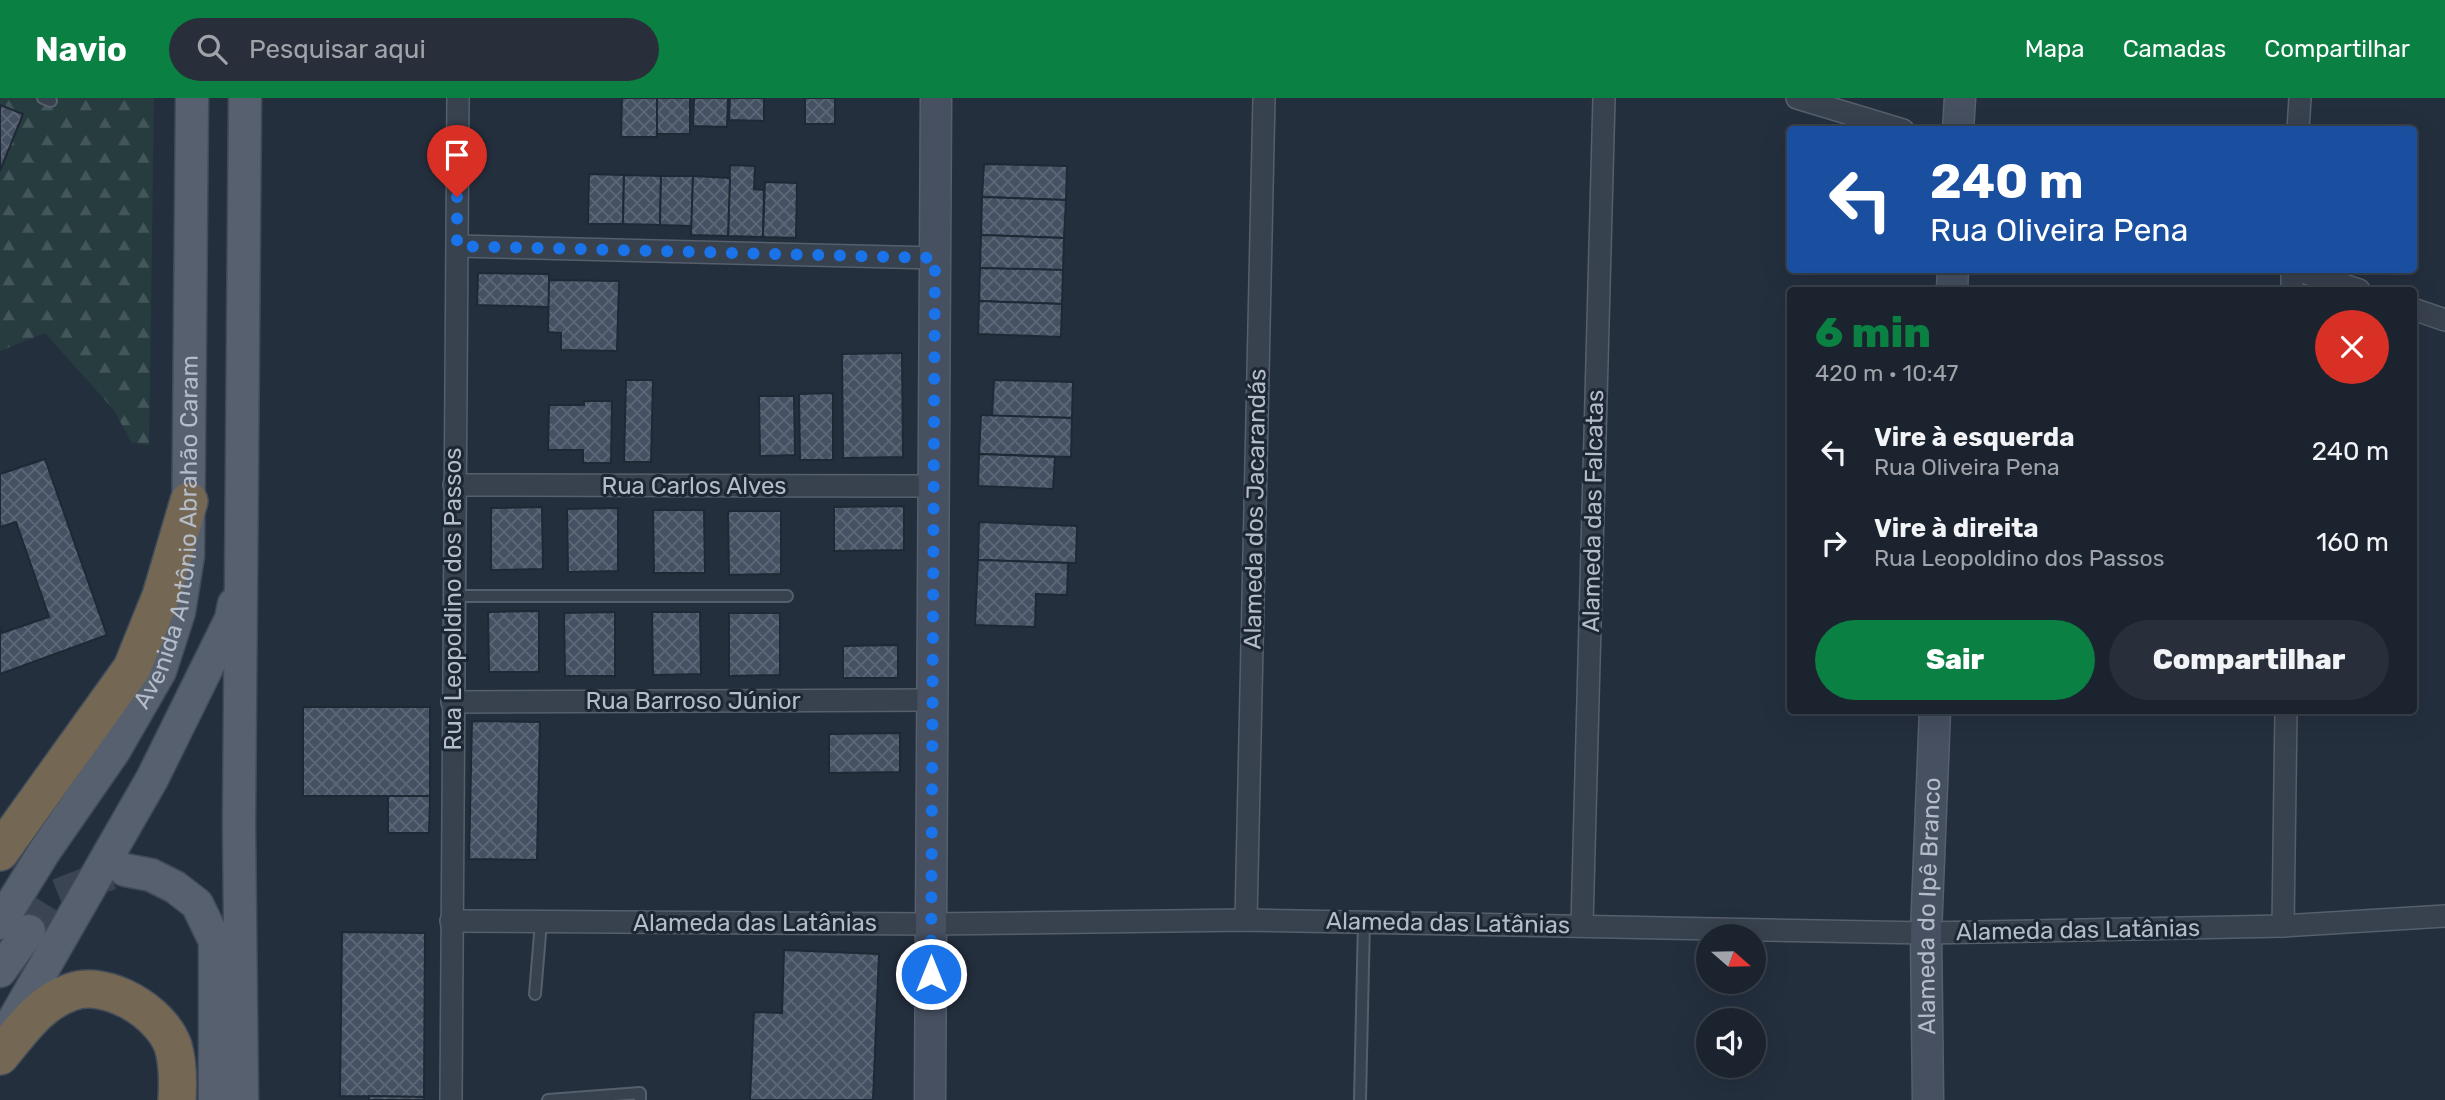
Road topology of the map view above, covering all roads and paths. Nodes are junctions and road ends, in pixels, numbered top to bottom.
1 (192, 98) edge
2 (245, 98) edge
3 (458, 98) edge
4 (936, 98) edge
5 (1264, 98) edge
6 (1604, 98) edge
7 (1797, 98) edge
8 (1959, 98) edge
9 (2300, 98) edge
10 (1890, 126) edge
11 (1958, 126) edge
12 (2298, 126) edge
13 (457, 246) junction
14 (935, 258) junction
15 (2305, 273) edge
16 (2349, 287) edge
17 (2417, 310) edge
18 (2445, 320) edge
19 (454, 485) junction
20 (934, 486) junction
21 (189, 501) junction
22 (242, 560) junction
23 (453, 596) junction
24 (787, 596) dead end
25 (933, 700) junction
26 (452, 702) junction
27 (1935, 714) edge
28 (2286, 714) edge
29 (0, 852) edge
30 (125, 870) tunnel mouth
31 (2445, 916) edge
32 (1246, 920) junction
33 (451, 921) junction
34 (1364, 921) junction
35 (541, 922) junction
36 (931, 924) junction
37 (1582, 925) junction
38 (2283, 926) junction
39 (14, 927) edge
40 (1926, 933) junction
41 (0, 971) edge
42 (535, 993) dead end
43 (0, 1044) edge
44 (0, 1056) edge
45 (597, 1098) edge
46 (177, 1100) edge
47 (215, 1100) edge
48 (242, 1100) edge
49 (451, 1100) edge
50 (548, 1100) edge
51 (640, 1100) edge
52 (930, 1100) edge
53 (1360, 1100) edge
54 (1927, 1100) edge

1 - 21 main road, Avenida Antônio Abrahão Caram
2 - 22 main road, Avenida Antônio Abrahão Caram
3 - 13 street, Rua Leopoldino dos Passos
4 - 14 street
5 - 32 street, Alameda dos Jacarandás
6 - 37 street, Alameda das Falcatas
7 - 10 street
8 - 11 street
9 - 12 street
13 - 14 street
13 - 19 street, Rua Leopoldino dos Passos
14 - 20 street
15 - 16 street
17 - 18 street
19 - 20 street, Rua Carlos Alves
19 - 23 street, Rua Leopoldino dos Passos
20 - 25 street
21 - 29 highway
21 - 39 main road, Avenida Antônio Abrahão Caram
22 - 43 main road, Avenida Antônio Abrahão Caram
22 - 48 main road, Avenida Antônio Abrahão Caram
23 - 24 lane
23 - 26 street, Rua Leopoldino dos Passos
25 - 26 street, Rua Barroso Júnior
25 - 36 street
26 - 33 street, Rua Leopoldino dos Passos
27 - 40 street, Alameda do Ipê Branco
28 - 38 street
30 - 47 main road
31 - 38 street, Alameda das Latânias
32 - 34 street, Alameda das Latânias
32 - 36 street, Alameda das Latânias
33 - 35 street, Alameda das Latânias
33 - 49 street, Rua Leopoldino dos Passos
34 - 37 street, Alameda das Latânias
34 - 53 lane
35 - 36 street, Alameda das Latânias
35 - 42 lane
36 - 52 street
37 - 40 street, Alameda das Latânias
38 - 40 street, Alameda das Latânias
39 - 41 main road, Avenida Antônio Abrahão Caram
40 - 54 street, Alameda do Ipê Branco
44 - 46 highway
45 - 50 lane
45 - 51 lane

